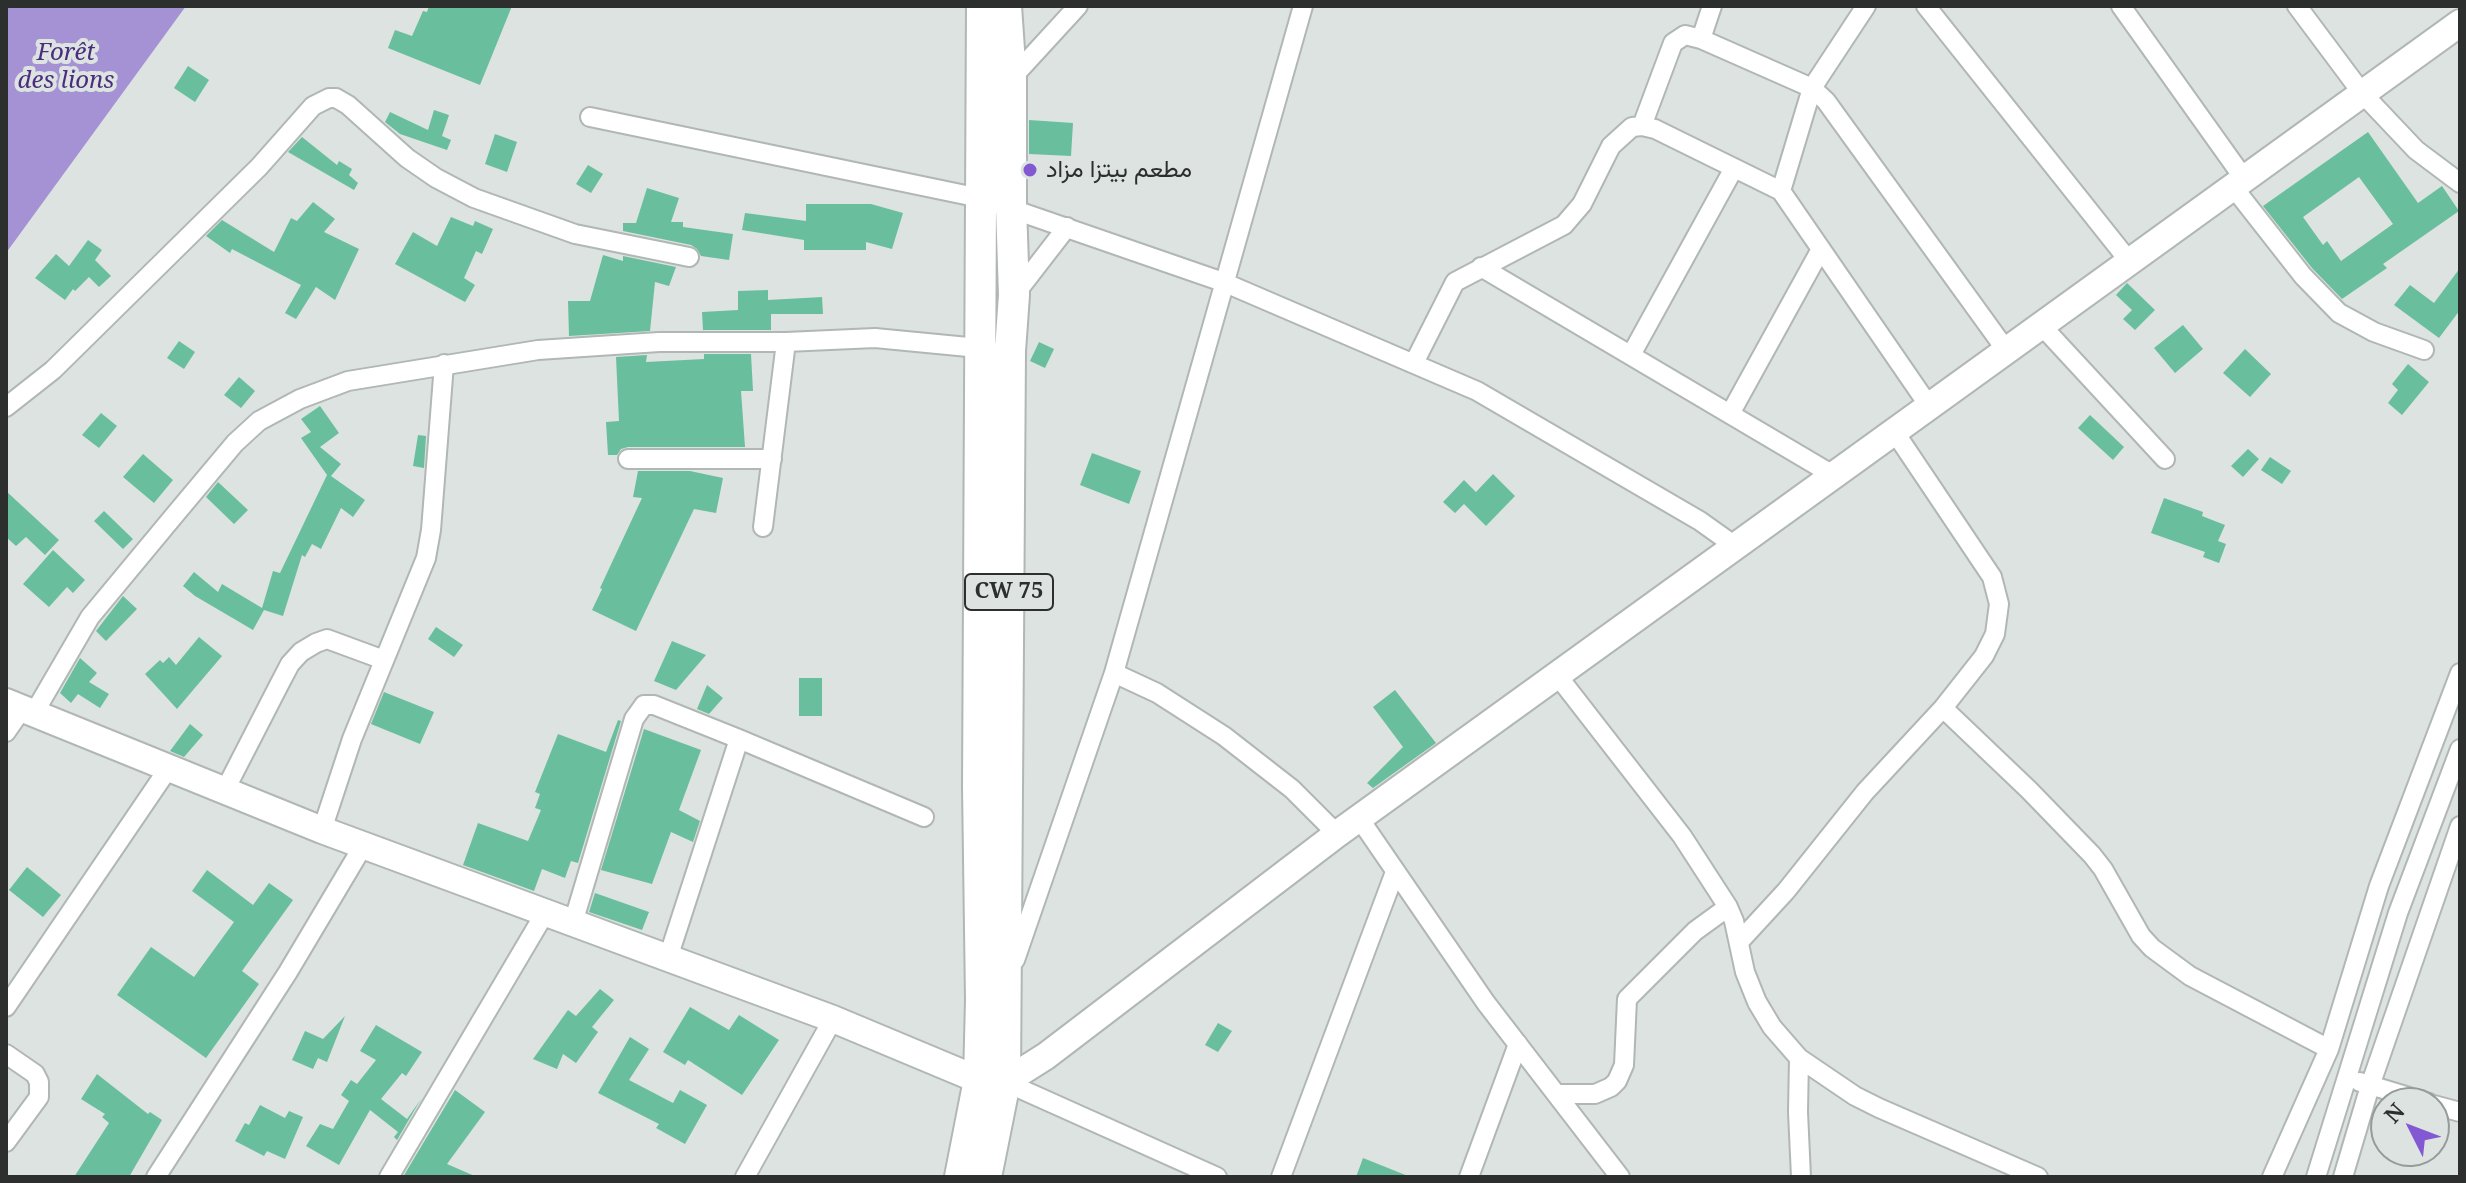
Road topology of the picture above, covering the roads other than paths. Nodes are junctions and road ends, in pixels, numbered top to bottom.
1 (982, 6) edge
2 (1006, 6) edge
3 (1078, 6) edge
4 (1303, 6) edge
5 (1712, 6) edge
6 (1866, 6) edge
7 (1926, 6) edge
8 (2121, 6) edge
9 (2297, 6) edge
10 (2460, 23) edge
11 (1701, 39) junction
12 (1011, 79) junction
13 (1812, 88) junction
14 (2362, 93) junction
15 (590, 117) dead end
16 (1642, 126) junction
17 (1734, 168) junction
18 (2460, 183) edge
19 (2240, 184) junction
20 (1781, 191) junction
21 (980, 198) junction
22 (1011, 206) junction
23 (1067, 227) junction
24 (1821, 249) junction
25 (689, 257) dead end
26 (2129, 261) junction
27 (1481, 267) junction
28 (1223, 282) junction
29 (1014, 295) junction
30 (2041, 325) junction
31 (786, 342) junction
32 (979, 349) junction
33 (2006, 350) junction
34 (2424, 350) dead end
35 (1010, 351) junction
36 (1631, 355) junction
37 (1414, 363) junction
38 (444, 364) junction
39 (1929, 406) junction
40 (6, 407) edge
41 (1730, 414) junction
42 (1894, 431) junction
43 (628, 459) dead end
44 (772, 459) junction
45 (2165, 459) dead end
46 (1833, 475) junction
47 (763, 527) dead end
48 (1735, 546) junction
49 (384, 660) junction
50 (1114, 673) junction
51 (2460, 673) edge
52 (1557, 675) junction
53 (20, 708) edge
54 (1943, 708) junction
55 (6, 732) edge
56 (739, 739) junction
57 (2460, 749) edge
58 (168, 769) junction
59 (993, 787) junction
60 (224, 792) junction
61 (924, 817) dead end
62 (1348, 826) junction
63 (2460, 826) edge
64 (322, 830) junction
65 (363, 846) junction
66 (1395, 872) junction
67 (1728, 907) junction
68 (545, 913) junction
69 (573, 923) junction
70 (1739, 942) junction
71 (668, 958) junction
72 (992, 1001) junction
73 (6, 1007) edge
74 (833, 1019) junction
75 (1518, 1044) junction
76 (2329, 1049) junction
77 (6, 1054) edge
78 (1799, 1058) junction
79 (2346, 1078) junction
80 (992, 1081) junction
81 (2370, 1086) junction
82 (2373, 1087) edge
83 (1556, 1094) junction
84 (6, 1142) edge
85 (156, 1177) edge
86 (389, 1177) edge
87 (745, 1177) edge
88 (960, 1177) edge
89 (986, 1177) edge
90 (1217, 1177) edge
91 (1281, 1177) edge
92 (1469, 1177) edge
93 (1620, 1177) edge
94 (1801, 1177) edge
95 (2038, 1177) edge
96 (2272, 1177) edge
97 (2316, 1177) edge
98 (2343, 1177) edge

1 - 21 main road, CW 75
2 - 12 main road, CW 75
3 - 12 street
4 - 28 street
5 - 11 street
6 - 13 street
7 - 26 street
8 - 19 street
9 - 14 street
10 - 14 main road
11 - 13 street
11 - 16 street
12 - 22 main road, CW 75
13 - 20 street
13 - 33 street
14 - 18 street
14 - 19 main road
15 - 21 street
16 - 17 street
16 - 27 street
17 - 20 street
17 - 36 street
19 - 26 main road
19 - 34 street
20 - 24 street
21 - 22 street
21 - 32 main road, CW 75
22 - 23 street
22 - 29 main road, CW 75
23 - 28 street
23 - 29 street
24 - 39 street
24 - 41 street
25 - 40 street
26 - 30 main road
27 - 36 street
27 - 37 street
28 - 37 street
28 - 50 street
29 - 35 main road, CW 75
30 - 33 main road
30 - 45 street
31 - 32 street
31 - 38 street
31 - 44 street
32 - 35 street
32 - 59 main road, CW 75
33 - 39 main road
35 - 59 main road, CW 75
36 - 41 street
37 - 48 street
38 - 49 street
38 - 53 street
39 - 42 main road
41 - 46 street
42 - 46 main road
42 - 54 street
43 - 44 street
44 - 47 street
46 - 48 main road
48 - 52 main road
49 - 60 street
49 - 64 street
50 - 62 street
50 - 72 street
51 - 76 street
52 - 62 main road
52 - 67 street
53 - 55 street
53 - 58 main road
54 - 70 street
54 - 76 street
56 - 61 street
56 - 69 street
56 - 71 street
57 - 79 street
58 - 60 main road
58 - 73 street
59 - 72 main road, CW 75
60 - 64 main road
62 - 66 street
62 - 80 main road
63 - 81 street
64 - 65 main road
65 - 68 main road
65 - 85 street
66 - 75 street
66 - 91 street
67 - 70 street
67 - 83 street
68 - 69 main road
68 - 86 street
69 - 71 main road
70 - 78 street
71 - 74 main road
72 - 80 main road, CW 75
74 - 80 main road
74 - 87 street
75 - 83 street
75 - 92 street
76 - 96 street
77 - 84 street
78 - 94 street
78 - 95 street
79 - 81 street
79 - 97 street
80 - 88 main road, CW 75
80 - 89 main road, CW 75
80 - 90 street
81 - 82 street
81 - 98 street
83 - 93 street

